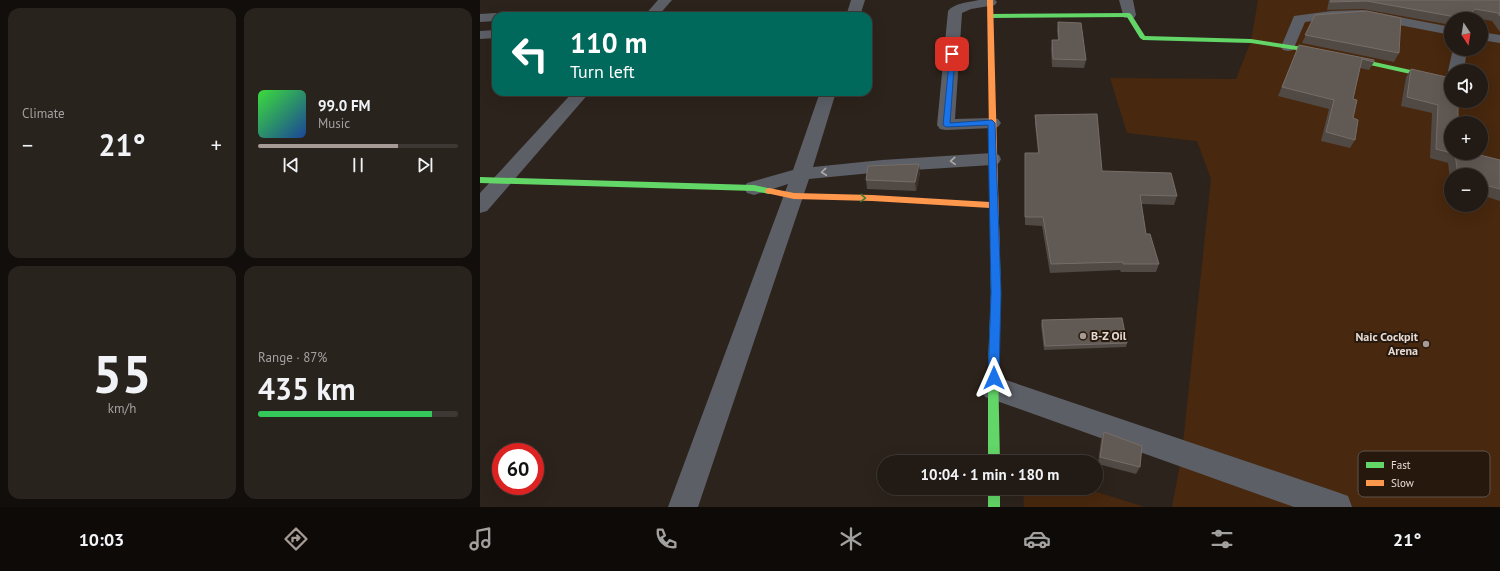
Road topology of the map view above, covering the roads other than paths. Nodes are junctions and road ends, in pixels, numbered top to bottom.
1 (665, 0) edge
2 (858, 0) edge
3 (1126, 0) edge
4 (990, 6) edge
5 (654, 12) edge
6 (854, 12) edge
7 (1129, 15) junction
8 (492, 17) edge
9 (480, 18) edge
10 (1444, 30) edge
11 (492, 34) edge
12 (480, 35) edge
13 (1488, 37) edge
14 (1500, 39) edge
15 (1288, 47) junction
16 (1444, 78) edge
17 (578, 96) edge
18 (827, 96) edge
19 (992, 123) junction
20 (992, 159) junction
21 (480, 180) edge
22 (502, 181) junction
23 (798, 185) junction
24 (754, 188) joint
25 (993, 205) junction
26 (480, 206) edge
27 (994, 388) junction
28 (994, 455) edge
29 (994, 495) edge
30 (683, 507) edge
31 (994, 507) edge
32 (1337, 507) edge

1 - 5 street
2 - 6 street
3 - 7 street
4 - 7 street
4 - 19 street
4 - 19 street
7 - 15 street
8 - 9 street
10 - 15 street
11 - 12 street
13 - 14 street
15 - 16 street
17 - 22 street
18 - 23 street
19 - 20 street
20 -> 23 street
20 - 25 street
21 - 22 street
22 - 24 street
22 - 26 street
23 - 24 street
23 -> 25 street
23 - 30 street
25 - 27 street
27 - 28 street
27 - 32 street
29 - 31 street

